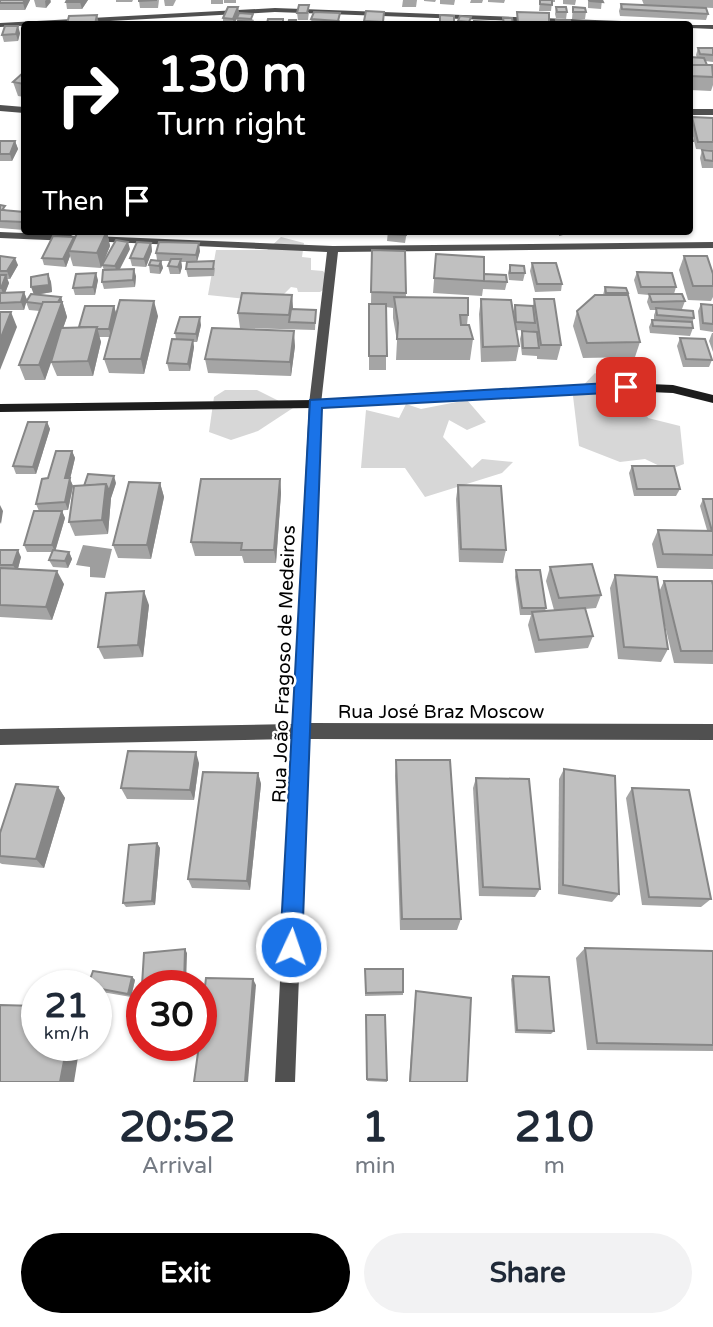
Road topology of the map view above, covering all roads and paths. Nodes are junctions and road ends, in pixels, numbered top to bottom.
1 (86, 21) edge
2 (568, 21) edge
3 (21, 25) edge
4 (0, 26) edge
5 (693, 26) edge
6 (713, 27) edge
7 (0, 108) edge
8 (21, 110) edge
9 (693, 111) edge
10 (713, 112) edge
11 (0, 235) edge
12 (713, 245) edge
13 (333, 249) junction
14 (713, 399) edge
15 (315, 404) junction
16 (0, 408) edge
17 (301, 731) junction
18 (713, 732) edge
19 (0, 737) edge
20 (285, 1082) edge

1 - 2 street
3 - 4 street
5 - 6 street
7 - 8 street
9 - 10 street
11 - 13 street
12 - 13 street
13 - 15 street, Rua João Fragoso de Medeiros
14 - 15 street
15 - 16 street
15 - 17 street, Rua João Fragoso de Medeiros
17 - 18 street, Rua José Braz Moscow
17 - 19 street, Rua José Braz Moscow
17 - 20 street, Rua João Fragoso de Medeiros

